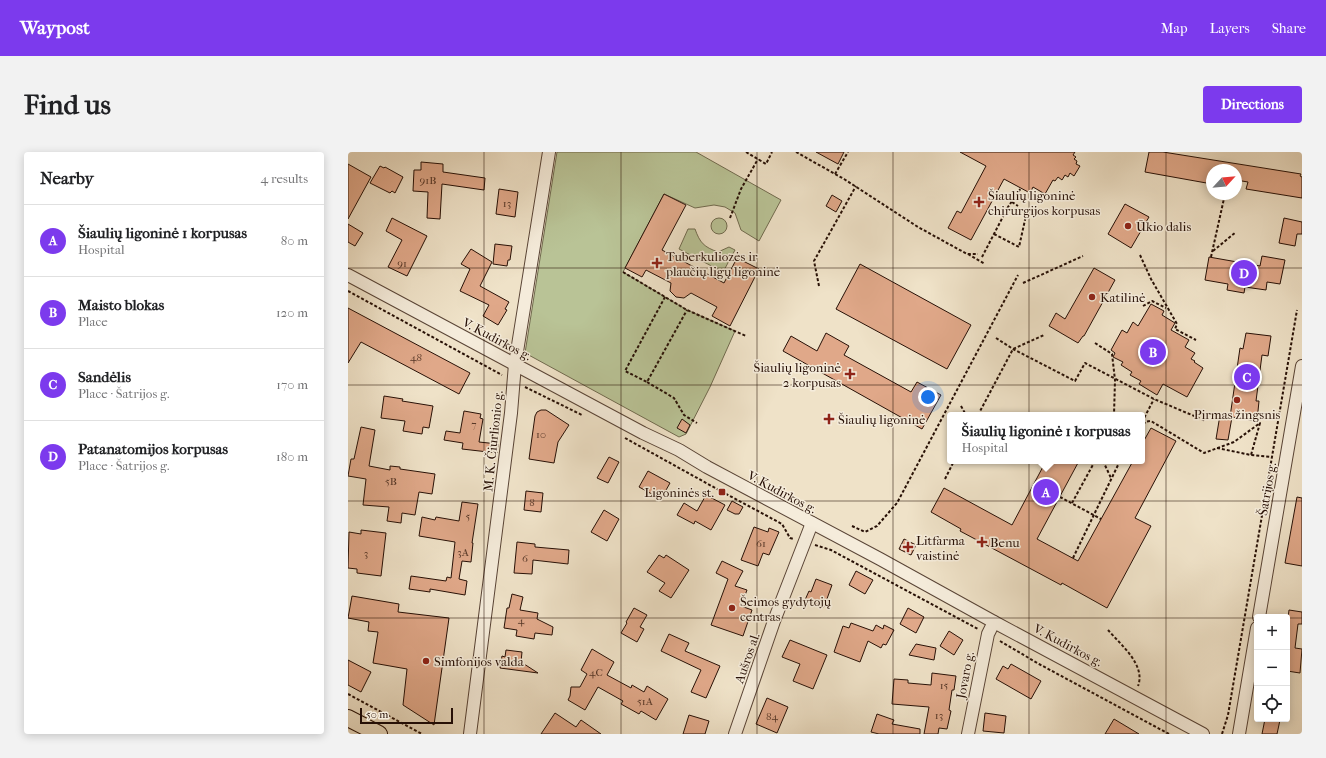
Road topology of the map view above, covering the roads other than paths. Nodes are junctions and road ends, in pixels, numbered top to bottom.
1 (549, 152) edge
2 (348, 275) edge
3 (515, 364) junction
4 (1302, 366) edge
5 (812, 523) junction
6 (1260, 614) edge
7 (994, 622) junction
8 (1254, 646) edge
9 (348, 718) edge
10 (379, 734) edge
11 (470, 734) edge
12 (735, 734) edge
13 (968, 734) edge
14 (1203, 734) edge
15 (1239, 734) edge

1 - 3 street, M. K. Čiurlionio g.
2 - 3 street, V. Kudirkos g.
3 - 5 street, V. Kudirkos g.
3 - 11 street, M. K. Čiurlionio g.
4 - 6 street, Šatrijos g.
5 - 7 street, V. Kudirkos g.
5 - 12 street, Aušros al.
7 - 13 street, Jovaro g.
7 - 14 street, V. Kudirkos g.
8 - 15 street
9 - 10 main road

